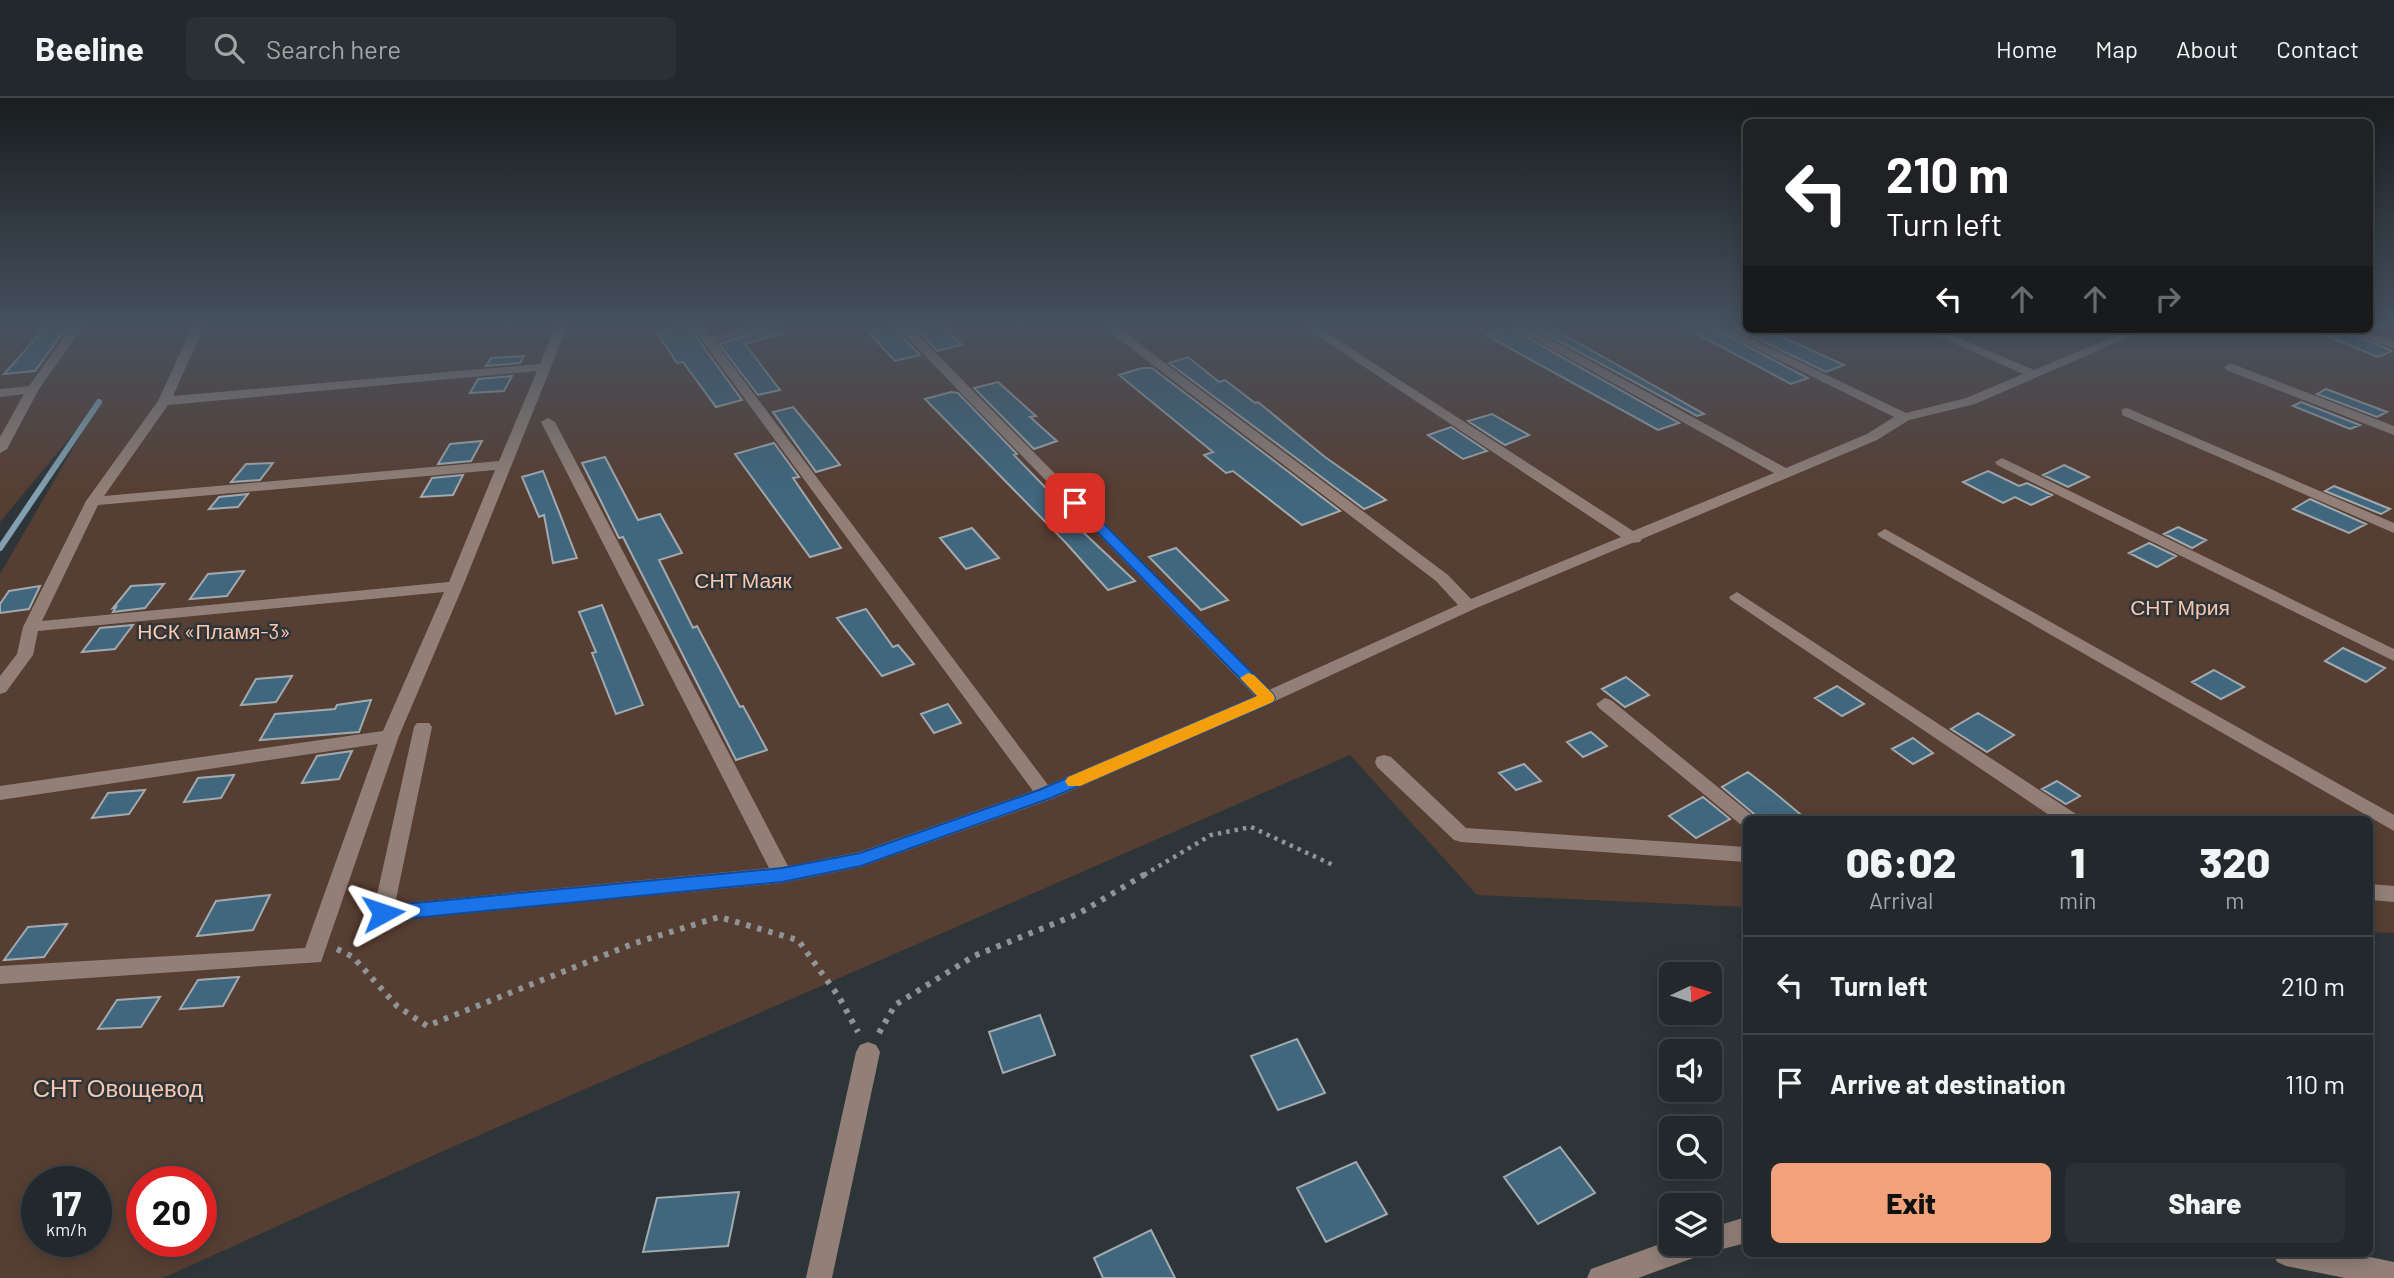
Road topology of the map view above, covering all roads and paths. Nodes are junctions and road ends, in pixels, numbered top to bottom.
1 (38, 382) edge
2 (173, 382) edge
3 (381, 382) edge
4 (537, 382) edge
5 (739, 382) edge
6 (957, 382) edge
7 (1182, 382) edge
8 (1394, 382) edge
9 (1619, 382) edge
10 (1832, 382) edge
11 (2011, 382) edge
12 (2269, 382) edge
13 (33, 389) junction
14 (0, 393) edge
15 (164, 401) junction
16 (2127, 412) dead end
17 (1904, 417) junction
18 (548, 422) dead end
19 (2394, 431) edge
20 (0, 449) edge
21 (2002, 462) dead end
22 (503, 465) junction
23 (1786, 474) junction
24 (93, 501) junction
25 (2394, 528) edge
26 (1885, 534) dead end
27 (1635, 539) junction
28 (455, 586) junction
29 (1737, 597) dead end
30 (1468, 606) junction
31 (31, 627) junction
32 (2394, 656) edge
33 (0, 688) edge
34 (1267, 698) junction
35 (1605, 704) dead end
36 (423, 727) dead end
37 (390, 736) junction
38 (1384, 762) dead end
39 (0, 793) edge
40 (1045, 794) junction
41 (1743, 816) edge
42 (2065, 816) edge
43 (2394, 824) edge
44 (1743, 855) edge
45 (1333, 865) dead end
46 (782, 875) junction
47 (2373, 892) edge
48 (2394, 894) edge
49 (319, 940) junction
50 (0, 975) edge
51 (869, 1052) junction
52 (1743, 1231) edge
53 (1722, 1237) edge
54 (1663, 1256) edge
55 (2306, 1257) edge
56 (2394, 1275) edge
57 (819, 1278) edge
58 (1600, 1278) edge

1 - 13 street
2 - 15 street
3 - 15 street
4 - 22 street
5 - 40 street
6 - 34 street
7 - 30 street
8 - 27 street
9 - 23 street
10 - 17 street
11 - 17 street
12 - 19 street
13 - 14 street
13 - 20 street
15 - 24 street
16 - 25 street
17 - 23 street
18 - 46 street
21 - 32 street
22 - 24 street
22 - 28 street
23 - 27 street
24 - 31 street
26 - 43 street
27 - 30 street
28 - 31 street
28 - 37 street
29 - 42 street
30 - 34 street
31 - 33 street
34 - 40 street
35 - 41 street
36 - 46 street
37 - 39 street
37 - 49 street
38 - 44 street
40 - 46 street
45 - 51 path
47 - 48 street
49 - 50 street
49 - 51 path
51 - 57 street
52 - 53 street
54 - 58 street
55 - 56 street

